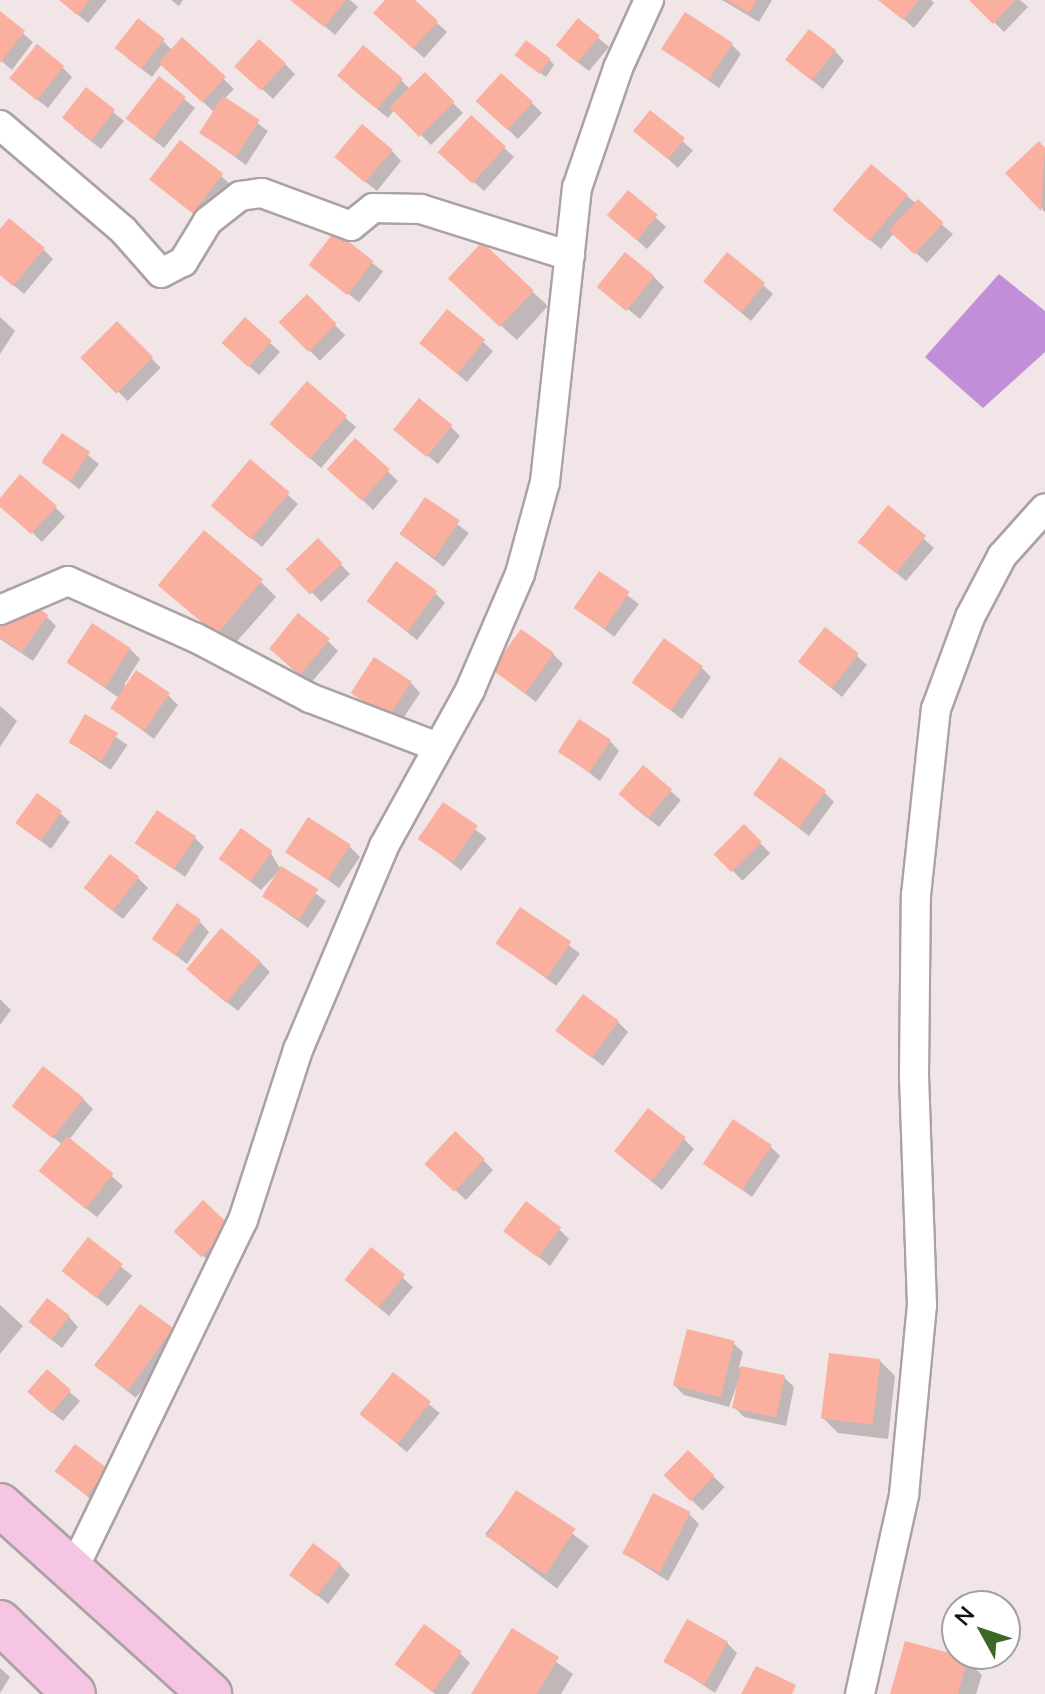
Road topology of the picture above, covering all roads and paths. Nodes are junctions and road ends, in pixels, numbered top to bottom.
1 (649, 0) edge
2 (0, 125) edge
3 (570, 256) junction
4 (1045, 508) edge
5 (0, 610) edge
6 (435, 746) junction
7 (0, 1505) edge
8 (72, 1572) junction
9 (0, 1622) edge
10 (74, 1694) edge
11 (210, 1694) edge
12 (860, 1694) edge

1 - 3 street
2 - 3 street
3 - 6 street
4 - 12 street
5 - 6 street
6 - 8 street
7 - 8 highway
8 - 11 highway
9 - 10 highway

